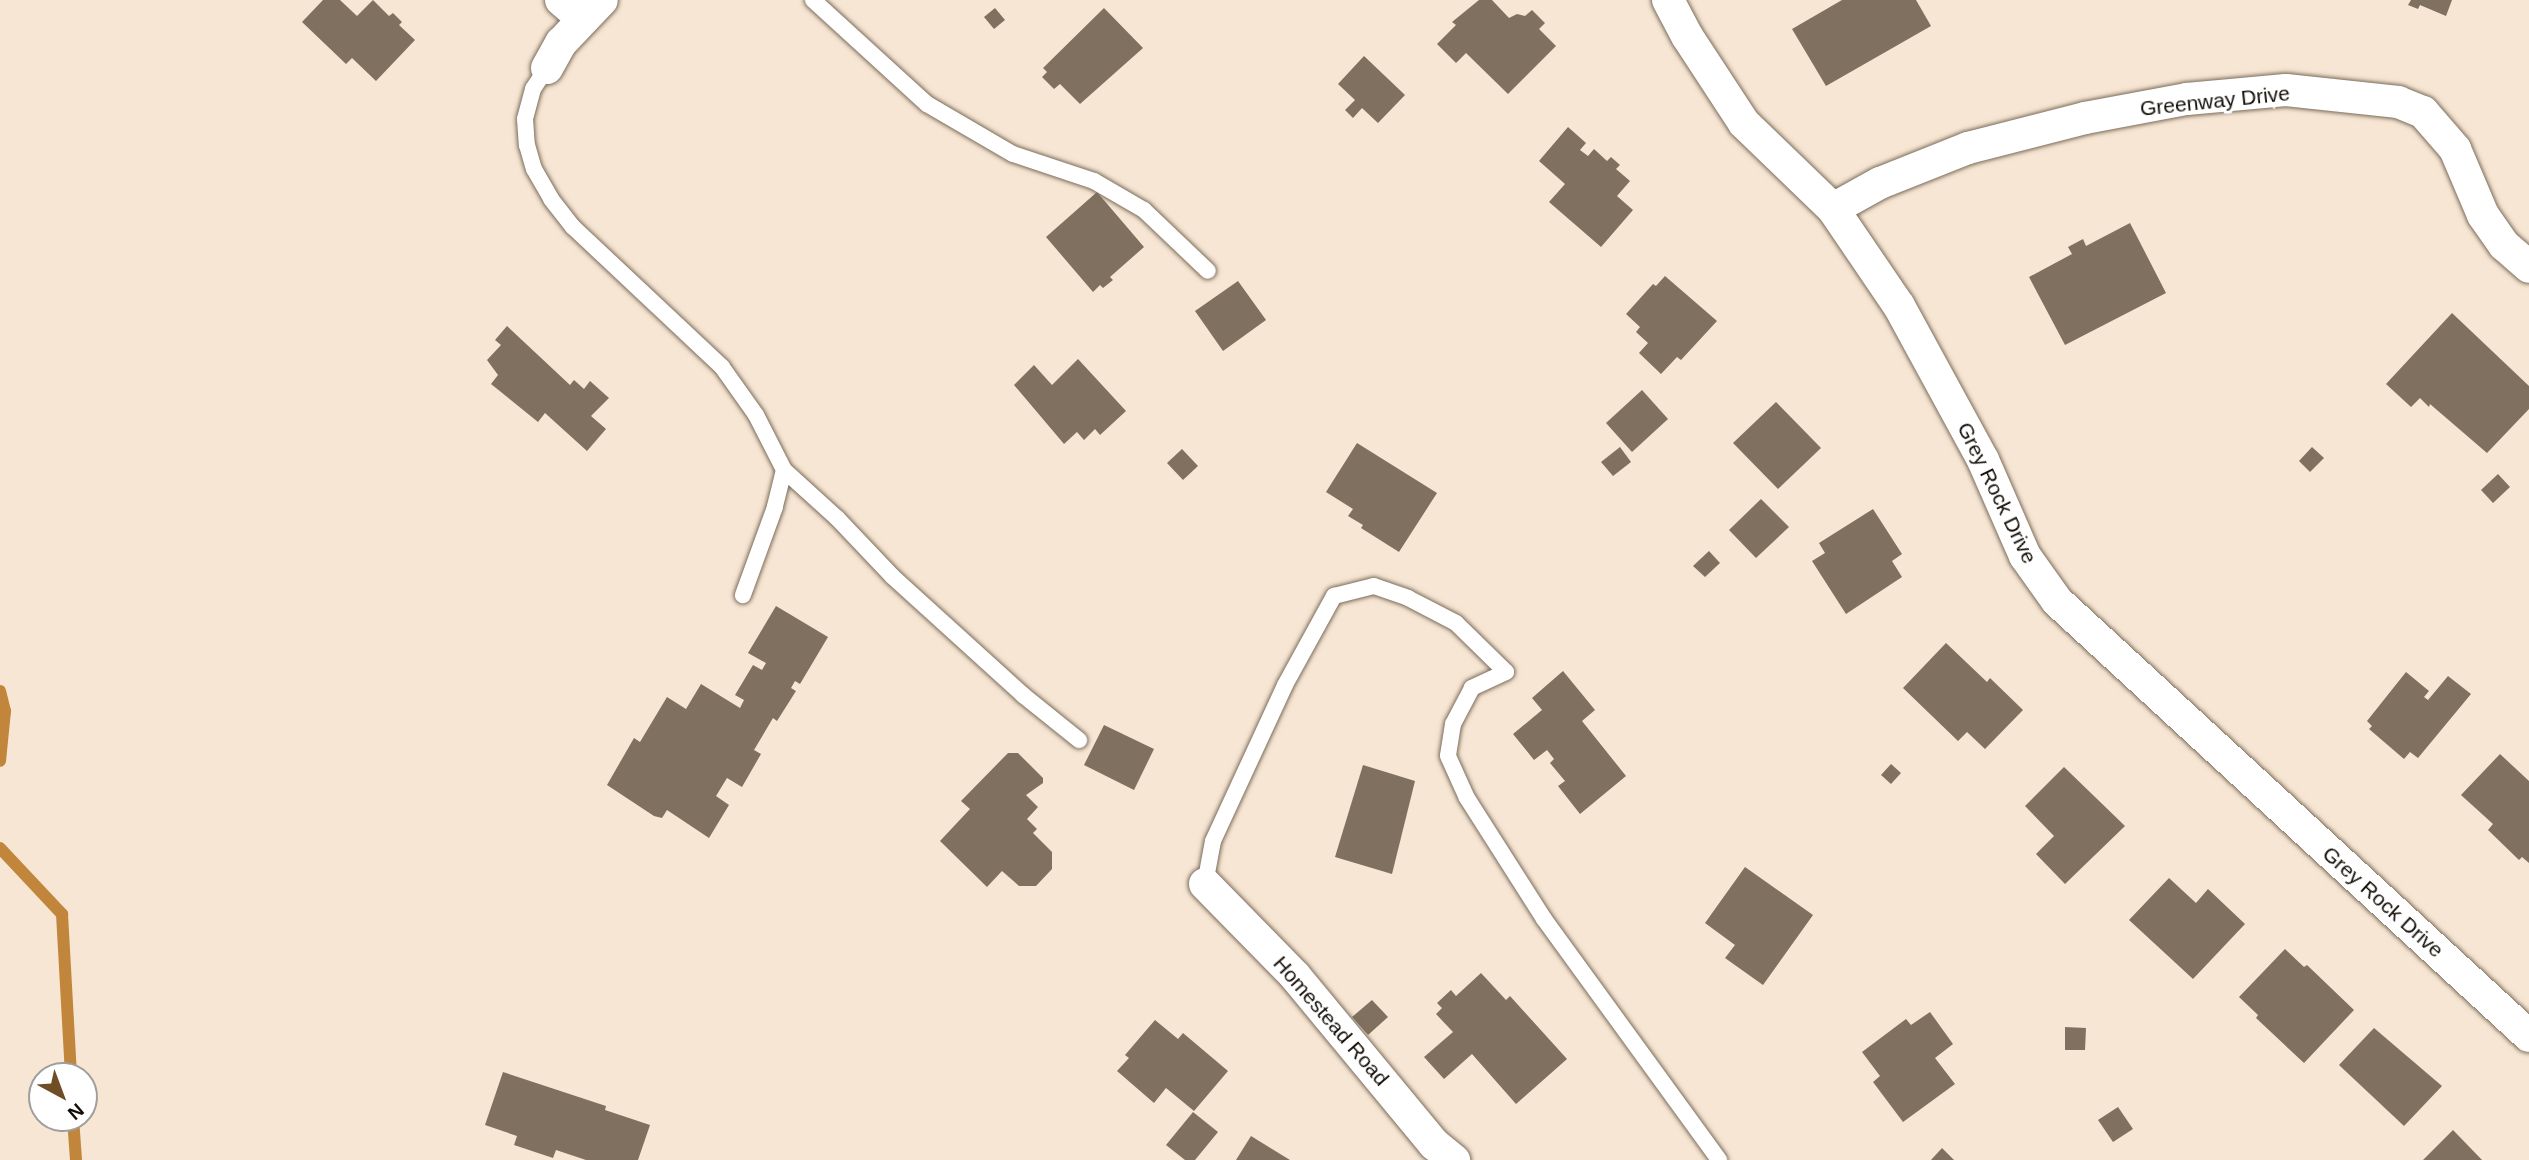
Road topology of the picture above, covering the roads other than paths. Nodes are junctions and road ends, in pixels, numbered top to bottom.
1 (813, 0) edge
2 (1668, 0) edge
3 (582, 6) edge
4 (547, 68) joint
5 (1833, 209) junction
6 (2529, 267) edge
7 (1208, 271) dead end
8 (784, 470) junction
9 (744, 595) dead end
10 (1079, 740) dead end
11 (1205, 884) joint
12 (2529, 1036) edge
13 (1454, 1160) edge
14 (1719, 1160) edge

1 - 7 lane
2 - 5 street, Grey Rock Drive
3 - 4 street
4 - 8 lane
5 - 6 street, Greenway Drive
5 - 12 street, Grey Rock Drive
8 - 9 lane
8 - 10 lane
11 - 13 street, Homestead Road
11 - 14 lane

